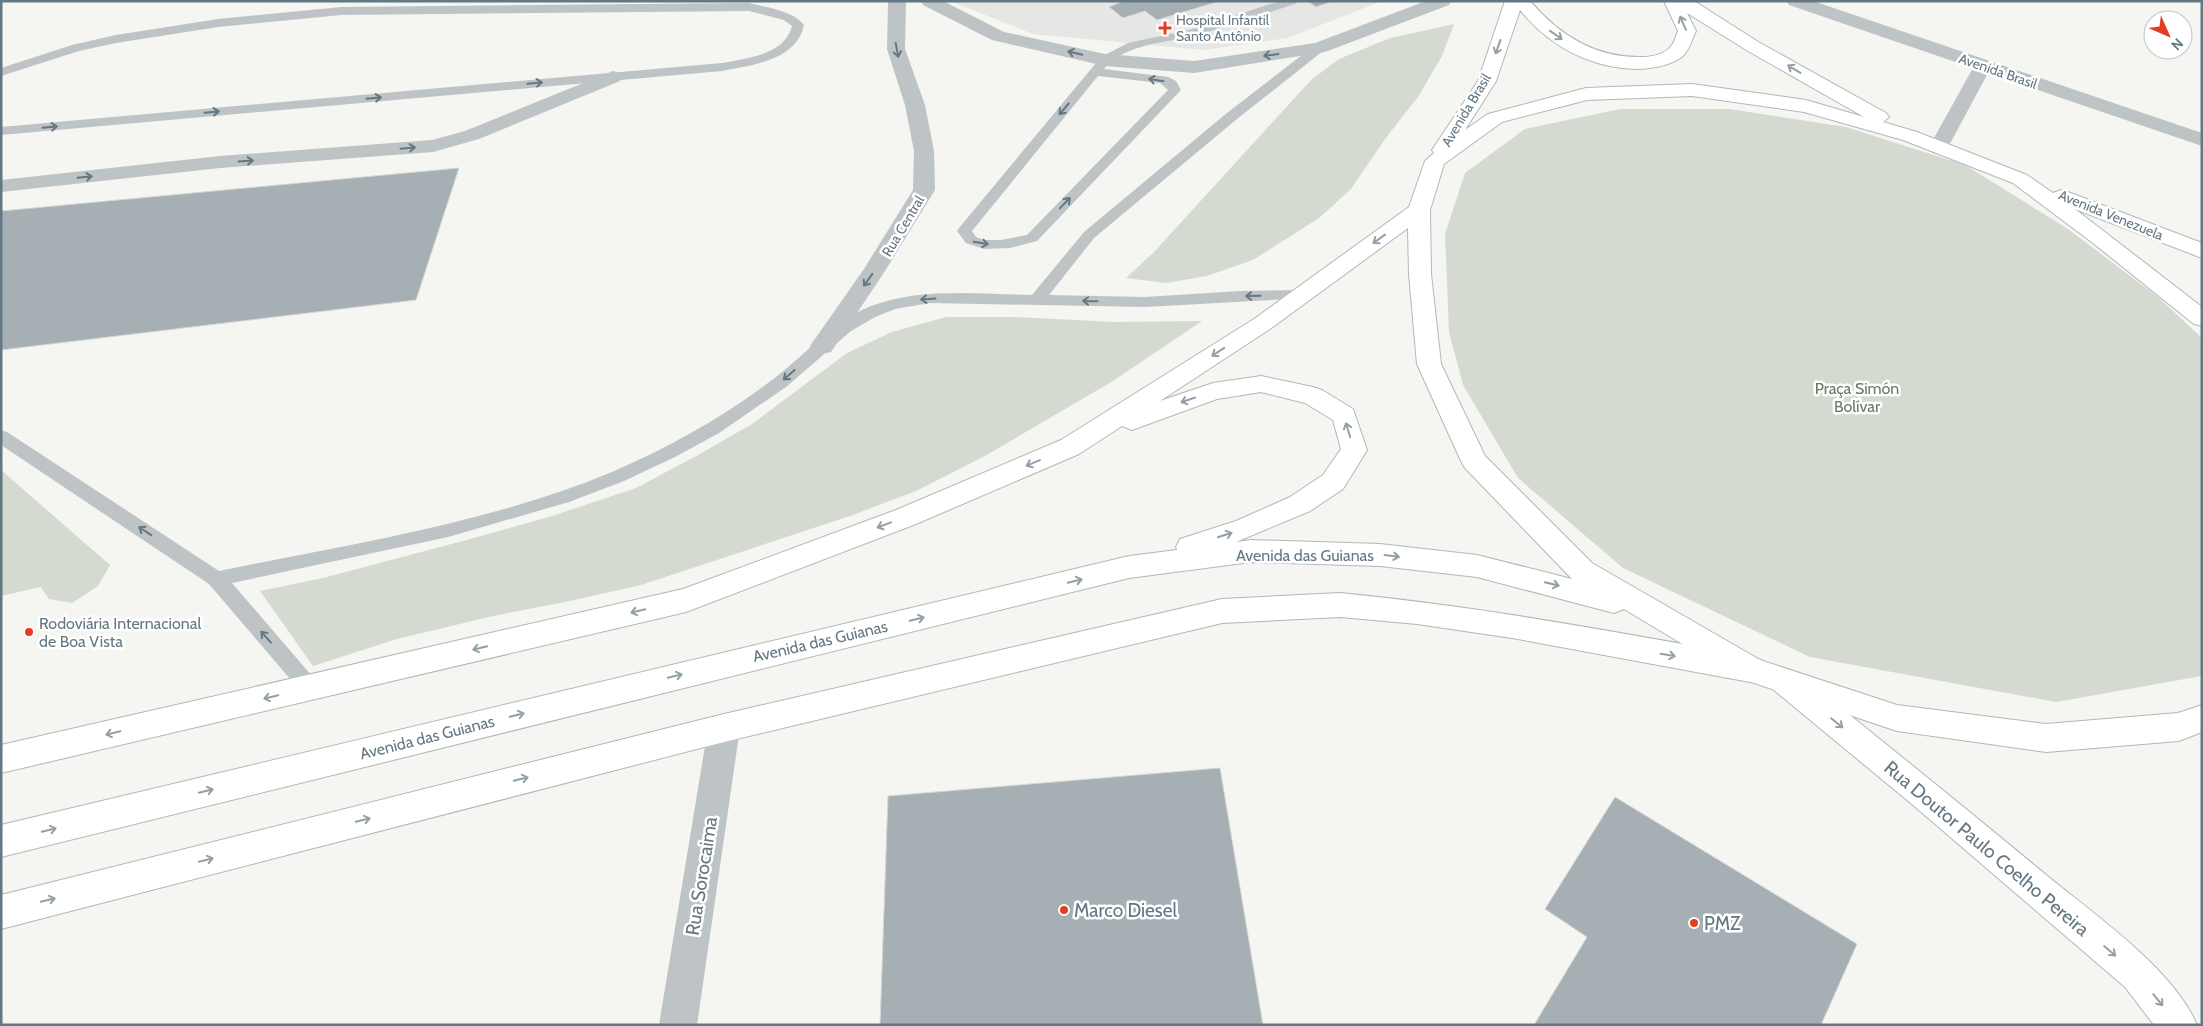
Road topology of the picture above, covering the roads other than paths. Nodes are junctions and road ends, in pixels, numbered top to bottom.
1 (897, 1) edge
2 (929, 1) edge
3 (1293, 1) edge
4 (1443, 1) edge
5 (1514, 1) edge
6 (1521, 1) edge
7 (1673, 1) edge
8 (1682, 1) edge
9 (1795, 1) edge
10 (1319, 48) junction
11 (1100, 66) junction
12 (1983, 66) junction
13 (1, 72) edge
14 (613, 76) junction
15 (1, 131) edge
16 (1910, 136) junction
17 (2202, 140) edge
18 (1939, 147) junction
19 (1435, 161) junction
20 (2020, 179) junction
21 (1, 186) edge
22 (1419, 210) junction
23 (2202, 251) edge
24 (1301, 295) junction
25 (1036, 301) junction
26 (2202, 319) edge
27 (822, 346) junction
28 (1, 436) edge
29 (1070, 447) junction
30 (1129, 567) junction
31 (216, 579) junction
32 (1647, 610) junction
33 (1750, 669) junction
34 (1786, 682) junction
35 (310, 688) junction
36 (2202, 718) edge
37 (724, 728) junction
38 (1, 759) edge
39 (1, 841) edge
40 (1, 912) edge
41 (678, 1025) edge
42 (2178, 1025) edge

1 -> 27 street, Rua Central
11 -> 2 street
3 - 11 lane
4 - 10 street
5 -> 19 main road, Avenida Brasil
6 -> 7 main road
16 -> 8 main road
9 - 12 street, Avenida Brasil
10 -> 11 street
10 - 25 lane
11 -> 11 lane
12 - 17 street, Avenida Brasil
12 - 18 street
13 - 14 lane
15 -> 14 lane
21 -> 14 street
16 - 18 main road
16 - 19 main road
18 - 20 main road
19 - 22 main road, Avenida Brasil
20 - 23 main road, Avenida Venezuela
20 - 26 main road
22 -> 24 main road
22 - 32 main road, Avenida Brasil
24 -> 25 lane
24 -> 29 main road
25 -> 27 lane
27 -> 31 lane
31 -> 28 lane
30 -> 29 main road
29 -> 35 main road
30 -> 32 main road, Avenida das Guianas
39 -> 30 main road, Avenida das Guianas
35 -> 31 lane
32 - 33 main road
33 - 34 main road
37 -> 33 main road
34 - 36 main road
34 -> 42 main road, Rua Doutor Paulo Coelho Pereira
35 -> 38 main road
40 -> 37 main road
37 - 41 street, Rua Sorocaima

